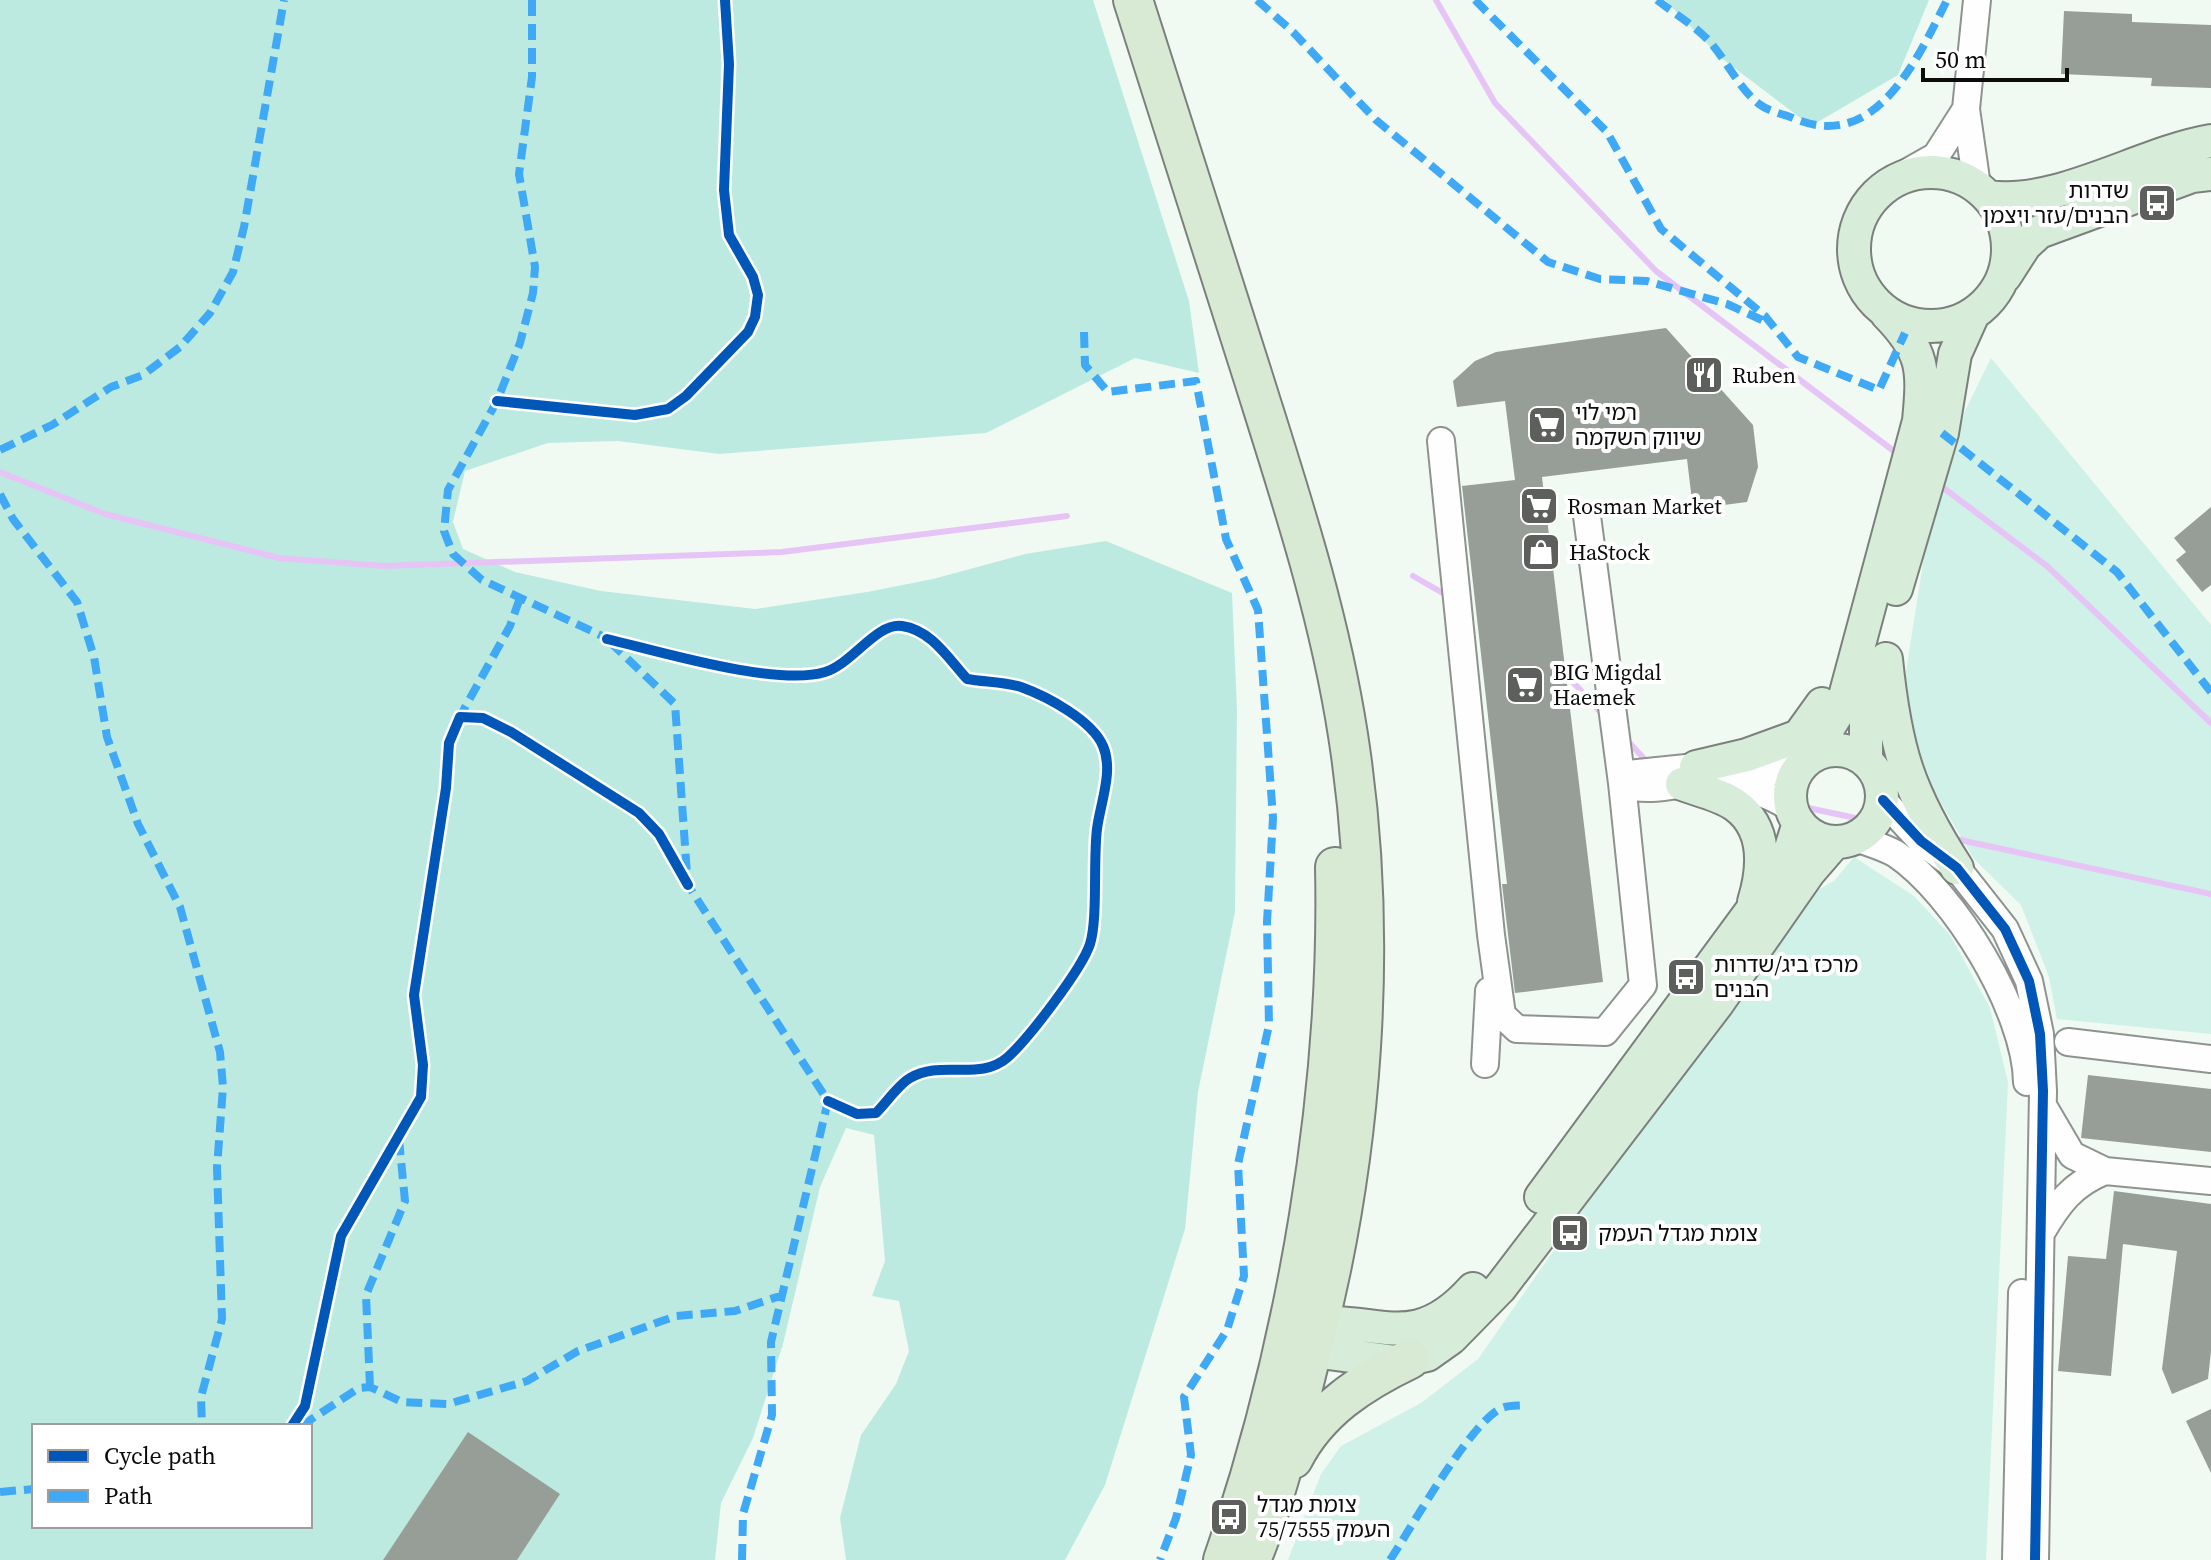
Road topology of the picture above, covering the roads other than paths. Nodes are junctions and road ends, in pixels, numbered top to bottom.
1 (1133, 0) edge
2 (1977, 0) edge
3 (1966, 109) junction
4 (2211, 141) edge
5 (2211, 174) edge
6 (1890, 182) junction
7 (1983, 192) junction
8 (2001, 282) junction
9 (1879, 306) junction
10 (1973, 314) junction
11 (1441, 441) dead end
12 (1587, 516) dead end
13 (1871, 642) junction
14 (1866, 760) junction
15 (1805, 762) junction
16 (1689, 776) junction
17 (1622, 783) junction
18 (1883, 800) junction
19 (1796, 817) junction
20 (1846, 840) junction
21 (1957, 868) junction
22 (1750, 914) junction
23 (1491, 935) junction
24 (2068, 1042) dead end
25 (2211, 1059) edge
26 (1485, 1064) dead end
27 (2043, 1106) junction
28 (2105, 1171) junction
29 (2211, 1181) edge
30 (2041, 1233) junction
31 (1307, 1334) junction
32 (1410, 1359) junction
33 (1269, 1508) junction
34 (1223, 1560) edge
35 (1251, 1560) edge
36 (2016, 1560) edge
37 (2035, 1560) edge

1 - 31 highway
2 - 3 street
3 - 6 street
3 - 7 street
4 - 7 main road
5 - 8 main road
6 - 7 main road
6 - 9 main road
7 - 8 main road
8 - 10 main road
9 - 10 main road
9 - 13 main road
10 - 13 main road
11 - 23 street
12 - 17 street
13 - 14 main road
13 - 15 main road
13 - 16 main road
13 - 21 main road
14 - 15 main road
14 - 18 main road
15 - 16 street
15 - 19 main road
16 - 17 street
16 - 19 street
16 - 22 main road
17 - 23 street
18 - 20 main road
18 - 21 street
19 - 20 main road
19 - 22 main road
20 - 32 main road
20 - 36 street
21 - 27 street
22 - 31 main road
23 - 26 street
24 - 25 street
27 - 28 street
27 - 30 street
28 - 29 street
28 - 30 street
30 - 37 street
31 - 32 main road
31 - 33 highway
31 - 34 highway
32 - 33 highway
33 - 35 highway

